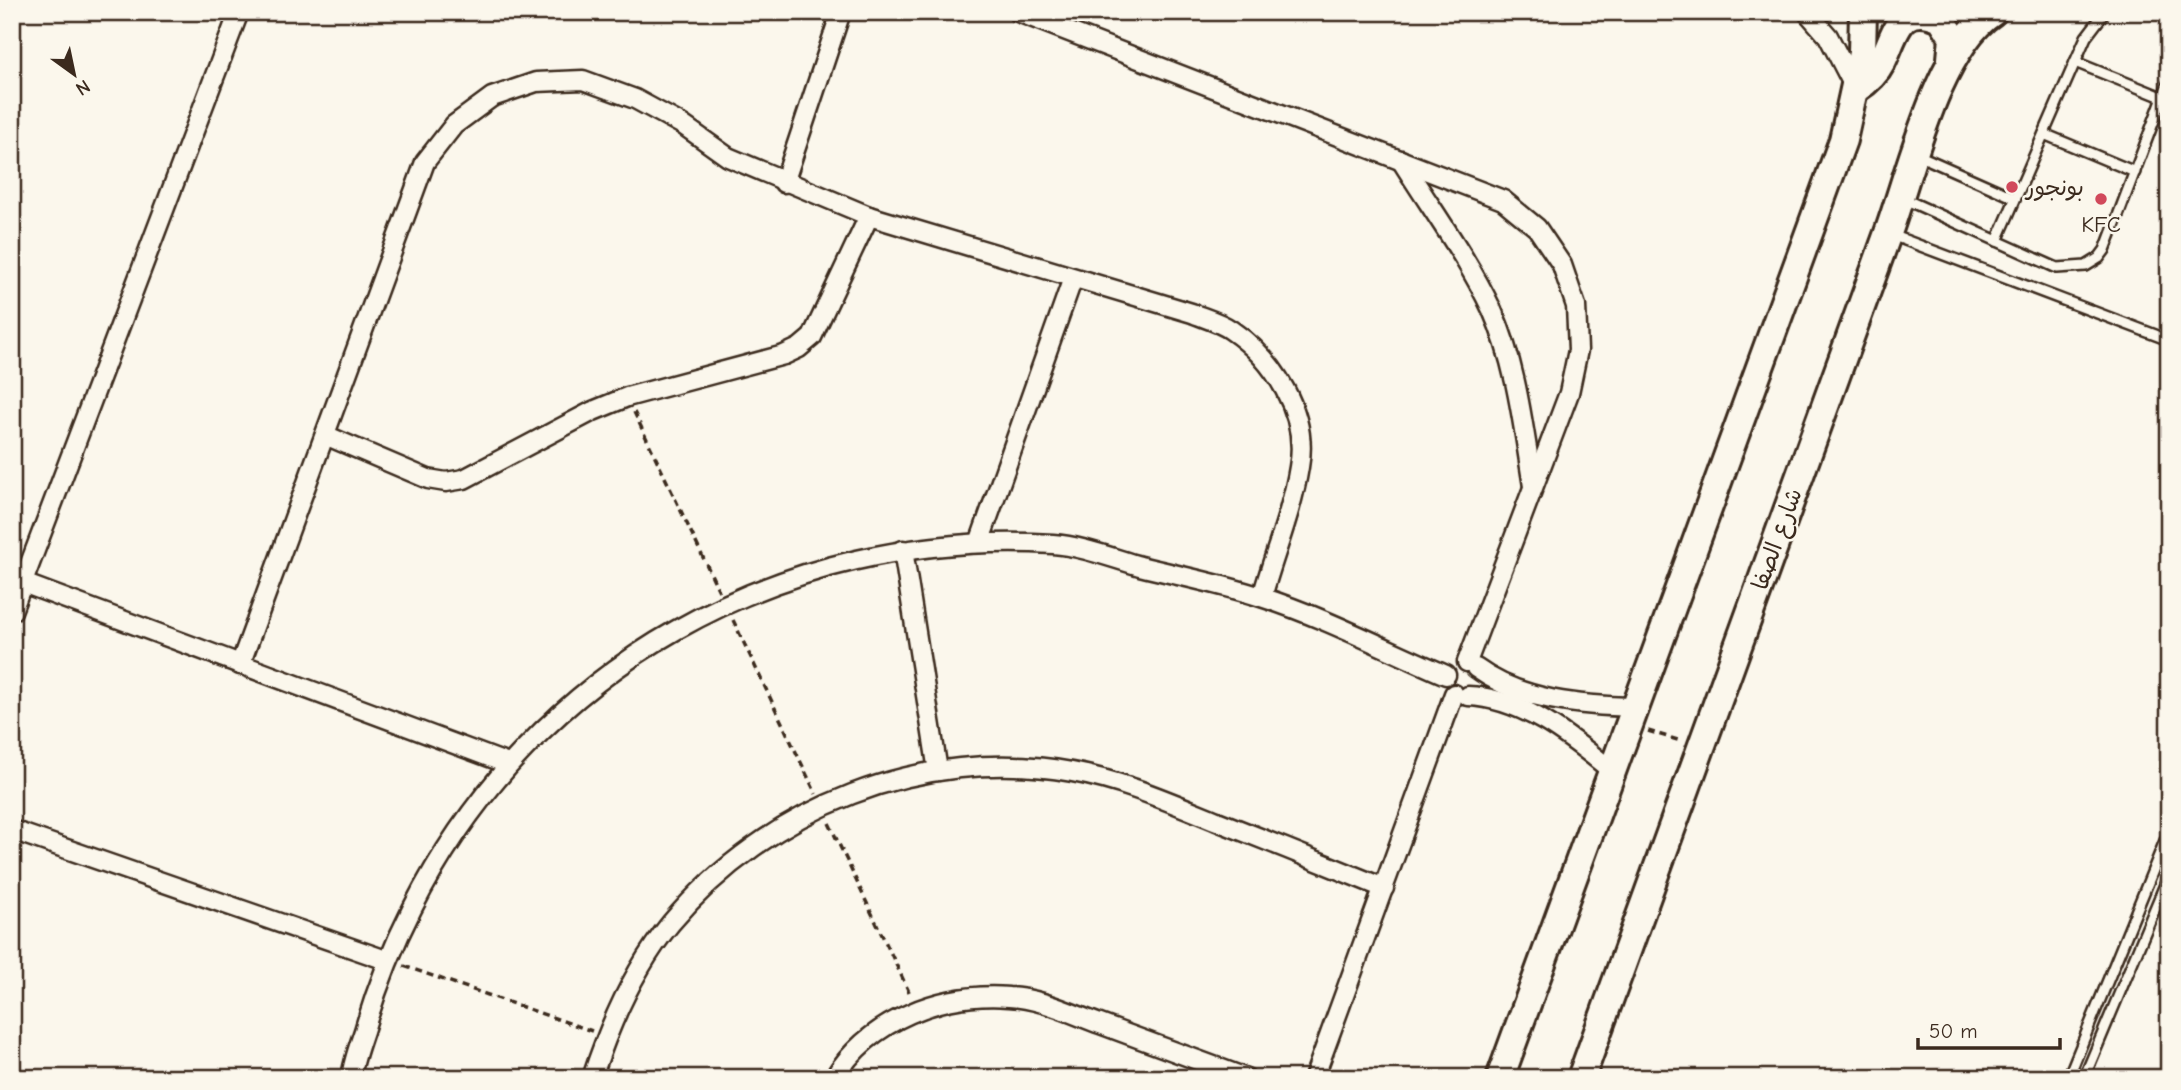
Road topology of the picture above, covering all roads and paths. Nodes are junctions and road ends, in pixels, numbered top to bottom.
1 (239, 12) edge
2 (841, 12) edge
3 (1018, 12) edge
4 (1807, 12) edge
5 (1863, 12) edge
6 (1993, 12) edge
7 (2105, 12) edge
8 (1951, 59) junction
9 (2075, 62) junction
10 (2169, 81) edge
11 (1856, 89) junction
12 (2162, 97) junction
13 (2044, 134) junction
14 (1916, 154) junction
15 (1401, 160) junction
16 (2135, 172) junction
17 (784, 183) junction
18 (1901, 197) junction
19 (2015, 198) junction
20 (869, 216) junction
21 (1888, 233) junction
22 (1997, 242) junction
23 (1073, 278) junction
24 (2166, 339) dead end
25 (627, 397) junction
26 (325, 435) junction
27 (1533, 487) junction
28 (979, 543) junction
29 (903, 550) junction
30 (23, 583) junction
31 (1262, 597) junction
32 (725, 604) junction
33 (12, 611) edge
34 (240, 664) junction
35 (1472, 665) junction
36 (1446, 675) junction
37 (1461, 695) junction
38 (1633, 716) junction
39 (1701, 748) junction
40 (508, 764) junction
41 (938, 771) junction
42 (1612, 771) junction
43 (821, 806) junction
44 (12, 830) edge
45 (2169, 831) edge
46 (2169, 876) edge
47 (1384, 888) junction
48 (386, 960) junction
49 (2097, 1008) junction
50 (917, 1009) junction
51 (2111, 1013) junction
52 (606, 1035) junction
53 (351, 1078) edge
54 (592, 1078) edge
55 (834, 1078) edge
56 (1245, 1078) edge
57 (1314, 1078) edge
58 (1500, 1078) edge
59 (1581, 1078) edge
60 (1635, 1078) edge
61 (1652, 1078) edge
62 (2068, 1078) edge
63 (2084, 1078) edge

1 - 30 street
2 - 17 street
3 - 15 street
4 - 11 street
5 - 11 street
6 - 8 street, شارع الصفا
7 - 9 lane
8 - 11 street
8 - 14 street, شارع الصفا
9 - 12 lane
9 - 13 lane
10 - 12 lane
11 - 38 street
12 - 16 lane
13 - 16 lane
13 - 19 lane
14 - 18 street, شارع الصفا
14 - 19 lane
15 - 27 street
15 - 27 street
16 - 22 lane
17 - 20 street
17 - 26 street
18 - 21 street, شارع الصفا
18 - 22 lane
19 - 22 lane
20 - 23 street
20 - 25 street
21 - 24 lane
21 - 39 street, شارع الصفا
23 - 28 street
23 - 31 street
25 - 26 street
25 - 32 path
26 - 34 street
27 - 35 street
28 - 29 street
28 - 31 street
29 - 32 street
29 - 41 street
30 - 33 street
30 - 34 street
31 - 36 street
32 - 40 street
32 - 43 path
34 - 40 street
35 - 36 street
35 - 37 street
35 - 38 street
36 - 37 street
37 - 42 street
37 - 47 street
38 - 39 path
38 - 42 street
39 - 59 street, شارع الصفا
40 - 48 street
41 - 43 street
41 - 47 street
42 - 58 street
43 - 50 path
43 - 52 street
44 - 48 street
45 - 49 lane
46 - 51 lane
47 - 57 street
48 - 52 path
48 - 53 street
49 - 51 lane
49 - 62 lane
50 - 55 street
50 - 56 street
51 - 63 lane
52 - 54 street
60 - 61 lane

